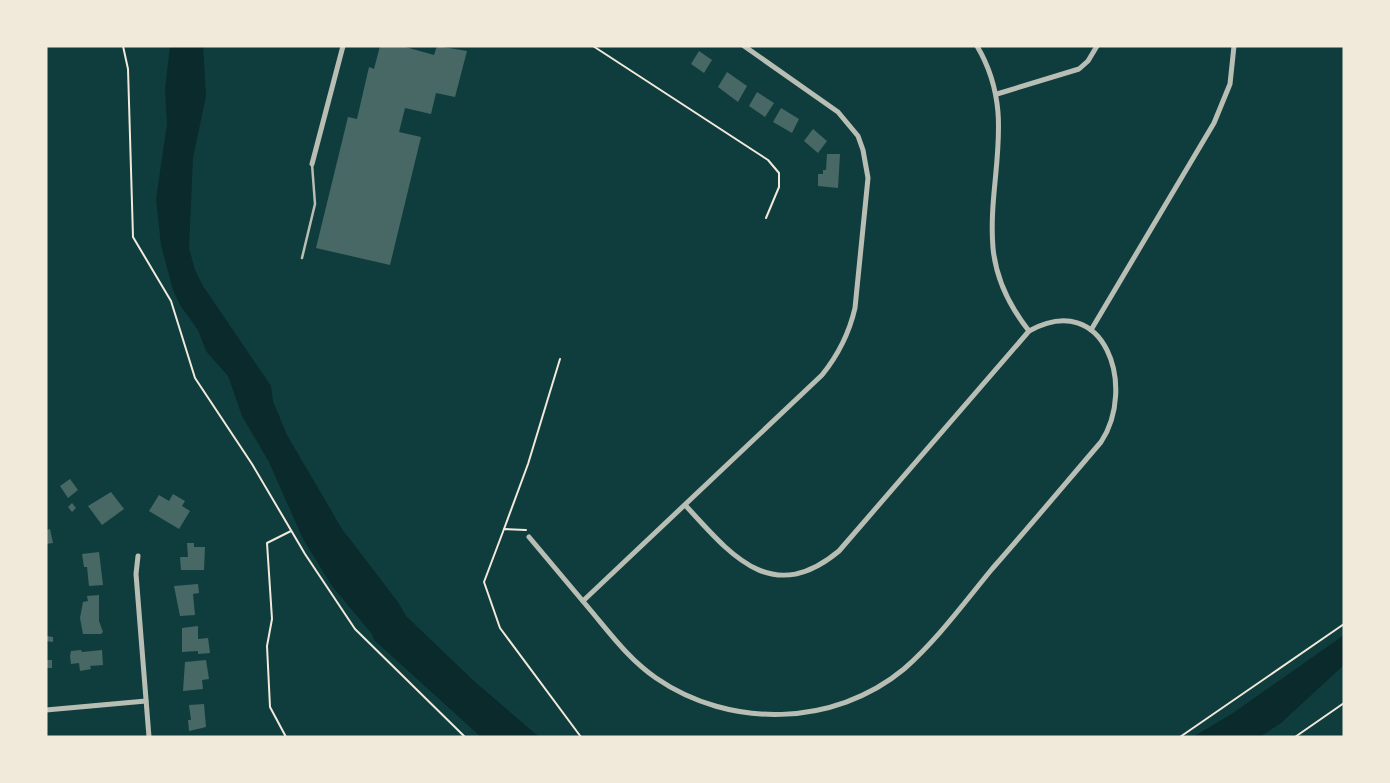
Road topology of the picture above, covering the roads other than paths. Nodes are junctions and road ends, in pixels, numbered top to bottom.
1 (344, 46) edge
2 (744, 46) edge
3 (977, 46) edge
4 (1097, 46) edge
5 (1234, 46) edge
6 (997, 94) junction
7 (312, 164) joint
8 (302, 258) dead end
9 (1029, 330) junction
10 (1091, 330) junction
11 (686, 506) junction
12 (528, 536) road end
13 (138, 556) dead end
14 (583, 602) junction
15 (146, 701) junction
16 (46, 710) edge
17 (149, 737) edge

1 - 7 street
2 - 11 street
3 - 6 street
4 - 6 street
5 - 10 street
6 - 9 street
7 - 8 lane
9 - 10 street
9 - 11 street
10 - 14 street
11 - 14 street
12 - 14 street
13 - 15 street
15 - 16 street
15 - 17 street

